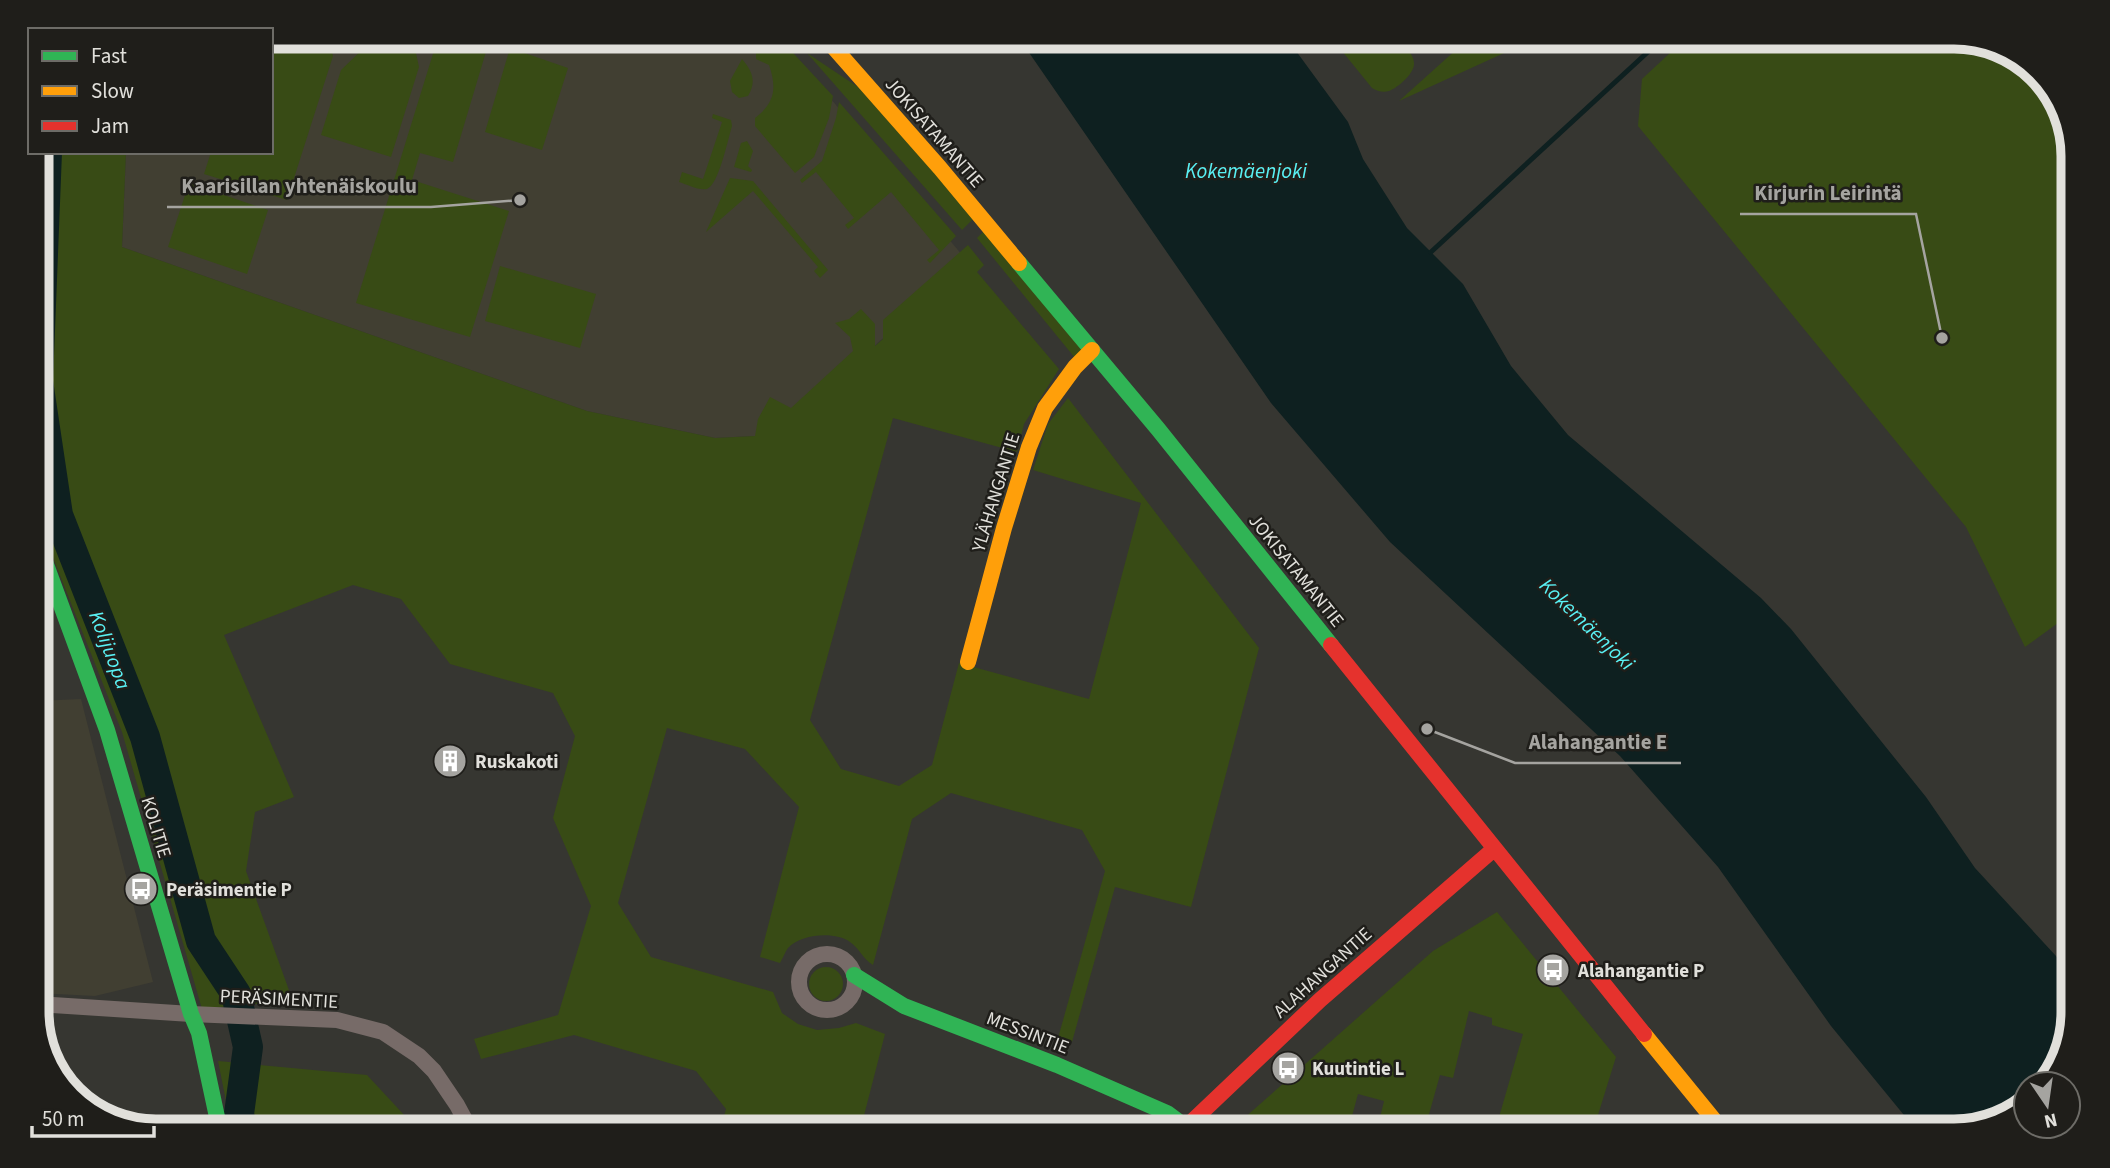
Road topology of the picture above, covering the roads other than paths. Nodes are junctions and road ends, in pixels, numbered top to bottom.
1 (835, 49) edge
2 (1092, 350) junction
3 (49, 573) edge
4 (968, 662) dead end
5 (1494, 849) junction
6 (855, 975) dead end
7 (49, 1005) edge
8 (191, 1014) junction
9 (217, 1119) edge
10 (465, 1119) edge
11 (1174, 1119) edge
12 (1197, 1119) edge
13 (1713, 1119) edge

1 - 2 street, JOKISATAMANTIE
2 - 4 street, YLÄHANGANTIE
2 - 5 street, JOKISATAMANTIE
3 - 8 street, KOLITIE
5 - 12 street, ALAHANGANTIE
5 - 13 street, JOKISATAMANTIE
6 - 11 street, MESSINTIE
7 - 8 street, PERÄSIMENTIE
8 - 9 street, KOLITIE
8 - 10 street, PERÄSIMENTIE

